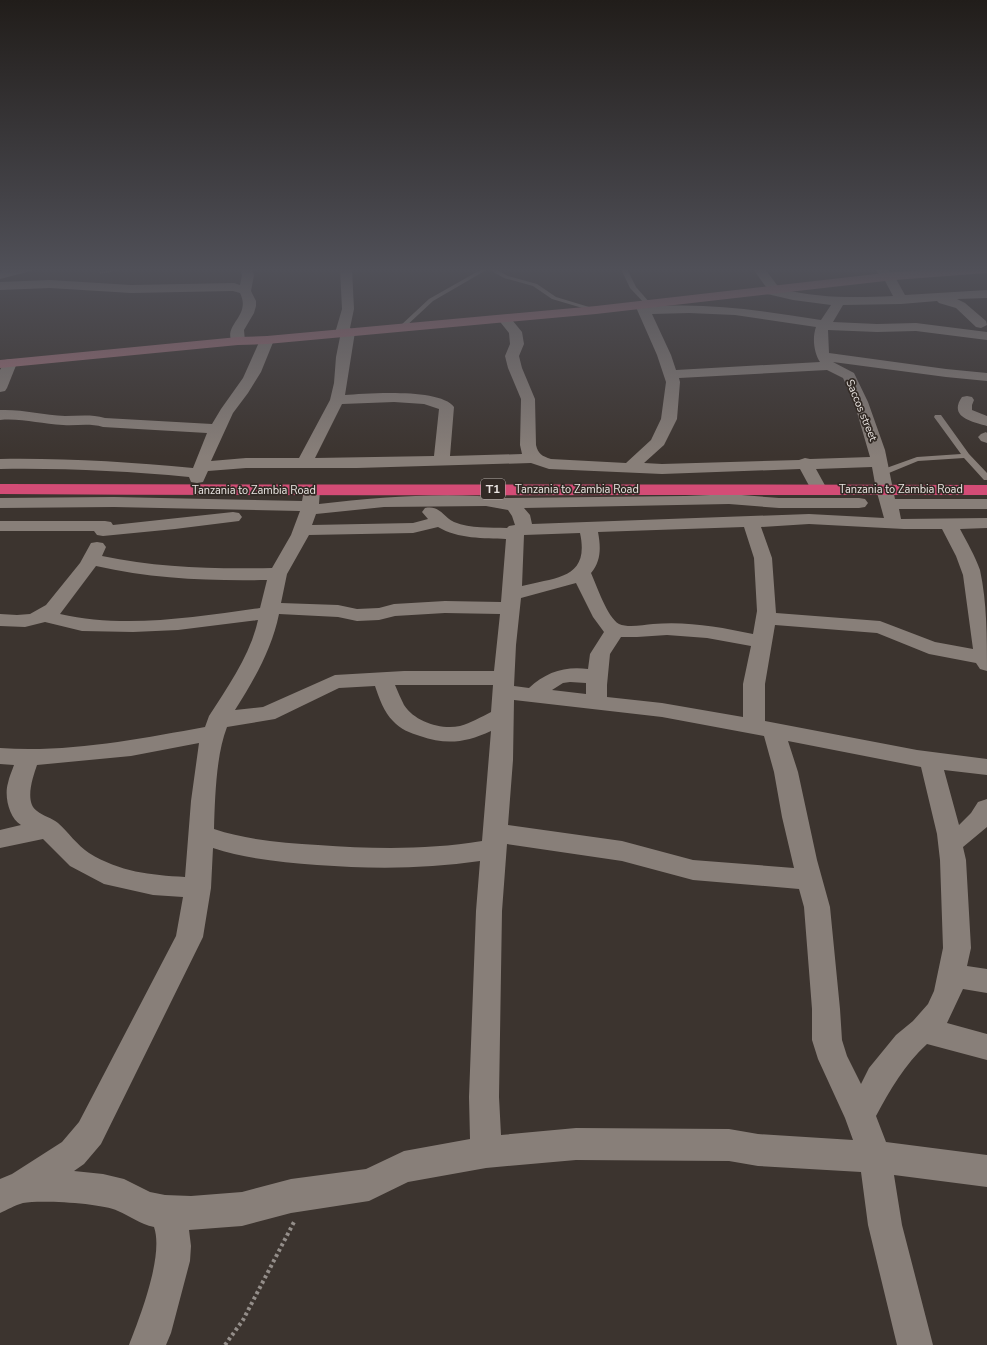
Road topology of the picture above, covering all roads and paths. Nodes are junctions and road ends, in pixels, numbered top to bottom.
1 (237, 332) edge
2 (345, 332) joint
3 (515, 332) edge
4 (654, 332) edge
5 (822, 332) edge
6 (951, 332) edge
7 (970, 332) edge
8 (968, 334) junction
9 (987, 336) edge
10 (267, 340) junction
11 (238, 341) junction
12 (826, 361) junction
13 (5, 364) edge
14 (670, 374) junction
15 (987, 377) edge
16 (0, 388) edge
17 (336, 400) junction
18 (967, 400) dead end
19 (0, 415) edge
20 (938, 417) dead end
21 (987, 421) edge
22 (218, 429) junction
23 (966, 456) junction
24 (535, 458) junction
25 (441, 461) junction
26 (304, 463) junction
27 (0, 464) edge
28 (805, 464) junction
29 (630, 468) junction
30 (200, 470) junction
31 (987, 478) edge
32 (883, 482) junction
33 (0, 489) edge
34 (691, 489) junction
35 (819, 489) junction
36 (193, 490) junction
37 (987, 490) edge
38 (738, 500) junction
39 (114, 502) junction
40 (638, 502) junction
41 (0, 503) edge
42 (422, 503) junction
43 (506, 503) junction
44 (859, 503) junction
45 (936, 504) junction
46 (987, 504) edge
47 (308, 510) junction
48 (440, 521) junction
49 (842, 521) junction
50 (748, 522) junction
51 (987, 523) edge
52 (894, 524) junction
53 (950, 524) junction
54 (0, 526) edge
55 (643, 526) junction
56 (104, 529) junction
57 (588, 529) junction
58 (520, 532) junction
59 (93, 560) junction
60 (278, 574) junction
61 (582, 574) junction
62 (979, 574) edge
63 (511, 602) junction
64 (269, 610) junction
65 (43, 616) junction
66 (766, 618) junction
67 (0, 620) edge
68 (616, 629) junction
69 (762, 642) junction
70 (986, 660) edge
71 (597, 678) junction
72 (382, 679) junction
73 (503, 695) junction
74 (535, 695) junction
75 (597, 702) junction
76 (216, 727) junction
77 (764, 728) junction
78 (0, 756) edge
79 (28, 758) junction
80 (931, 760) junction
81 (987, 767) edge
82 (987, 808) edge
83 (48, 830) junction
84 (201, 834) junction
85 (0, 839) edge
86 (495, 841) junction
87 (950, 842) junction
88 (810, 880) junction
89 (198, 888) junction
90 (952, 975) junction
91 (987, 981) edge
92 (923, 1030) junction
93 (987, 1047) edge
94 (860, 1115) junction
95 (486, 1152) junction
96 (875, 1157) junction
97 (987, 1171) edge
98 (11, 1192) edge
99 (308, 1193) junction
100 (164, 1212) junction
101 (147, 1345) edge
102 (225, 1345) edge
103 (915, 1345) edge

1 - 11 street
2 - 10 street
2 - 17 street
3 - 24 street
4 - 14 street
5 - 12 street
6 - 8 street
7 - 8 street
8 - 9 street
10 - 11 street
10 - 22 street
11 - 13 street
12 - 14 street
12 - 15 street
12 - 32 street, Saccos street
13 - 16 street
14 - 29 street
17 - 25 street
17 - 26 street
18 - 21 street
19 - 22 street
20 - 23 lane
22 - 30 street
23 - 31 lane
23 - 32 lane
24 - 25 street
24 - 29 street
25 - 26 street
26 - 30 street
27 - 30 street
28 - 29 street
28 - 32 street
28 - 35 street
30 - 36 street
32 - 35 highway, Tanzania to Zambia Road / T1
32 - 37 highway, Tanzania to Zambia Road / T1
32 - 44 street
32 - 45 street
32 - 52 street, Saccos street
33 - 36 highway, Tanzania to Zambia Road / T1
34 - 35 highway, Tanzania to Zambia Road / T1
34 - 38 street
34 - 47 highway, Tanzania to Zambia Road / T1
36 - 47 highway, Tanzania to Zambia Road / T1
38 - 40 street
38 - 44 street
38 - 50 street
39 - 41 street
39 - 47 street
39 - 56 street
40 - 43 street
40 - 55 street
42 - 43 street
42 - 47 street
42 - 48 street
43 - 58 street
44 - 49 street
45 - 46 street
45 - 53 street
47 - 48 street
47 - 56 street
47 - 60 street
48 - 58 street
49 - 50 street
49 - 52 street
50 - 55 street
50 - 66 street
51 - 53 street
52 - 53 street
53 - 62 street
54 - 56 street
55 - 57 street
56 - 59 street
57 - 58 street
57 - 61 street
58 - 63 street
59 - 60 street
59 - 65 street
60 - 64 street
61 - 63 street
61 - 68 street
62 - 70 street
63 - 64 street
63 - 73 street
64 - 65 street
64 - 76 street
65 - 67 street
66 - 69 street
66 - 70 street
68 - 69 street
68 - 71 street
69 - 77 street
71 - 74 street
71 - 75 street
72 - 73 street
72 - 73 street
72 - 76 street
73 - 74 street
73 - 86 street
74 - 75 street
75 - 77 street
76 - 79 street
76 - 84 street
77 - 80 street
77 - 88 street
78 - 79 street
79 - 83 street
80 - 81 street
80 - 87 street
82 - 87 street
83 - 85 street
83 - 89 street
84 - 86 street
84 - 89 street
86 - 88 street
86 - 95 street
87 - 90 street
88 - 94 street
89 - 98 street
90 - 91 street
90 - 92 street
92 - 93 street
92 - 94 street
94 - 96 street
95 - 96 street
95 - 99 street
96 - 97 street
96 - 103 street
98 - 100 street
99 - 100 street
99 - 102 path
100 - 101 street

